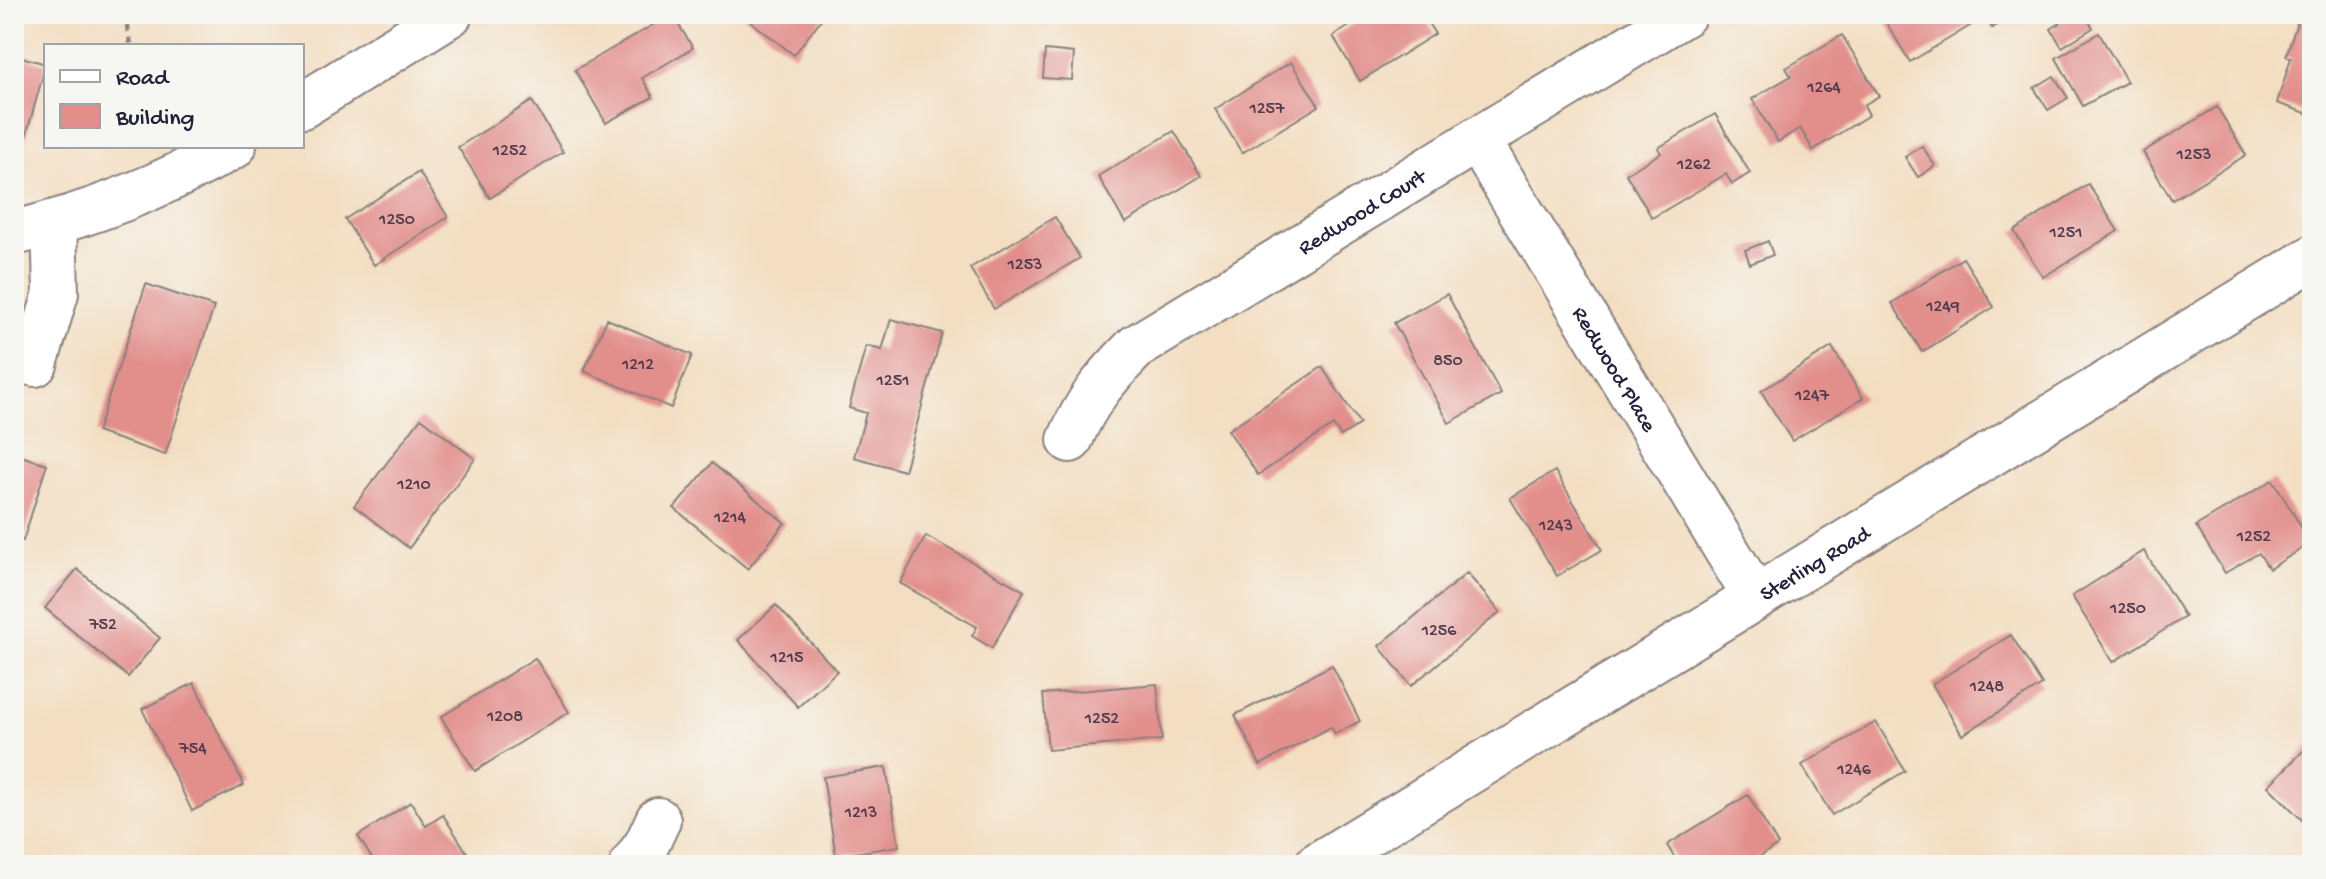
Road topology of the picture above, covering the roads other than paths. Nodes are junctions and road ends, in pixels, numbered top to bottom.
1 (450, 14) edge
2 (1684, 14) edge
3 (304, 105) edge
4 (1477, 139) junction
5 (231, 148) edge
6 (34, 228) edge
7 (2312, 258) edge
8 (14, 359) edge
9 (1070, 440) dead end
10 (1755, 597) junction
11 (658, 820) dead end
12 (632, 865) edge
13 (1317, 865) edge

1 - 3 street
2 - 4 street, Redwood Court
4 - 9 street, Redwood Court
4 - 10 street, Redwood Place
5 - 6 street
6 - 8 street
7 - 10 street, Sterling Road
10 - 13 street, Sterling Road
11 - 12 street

